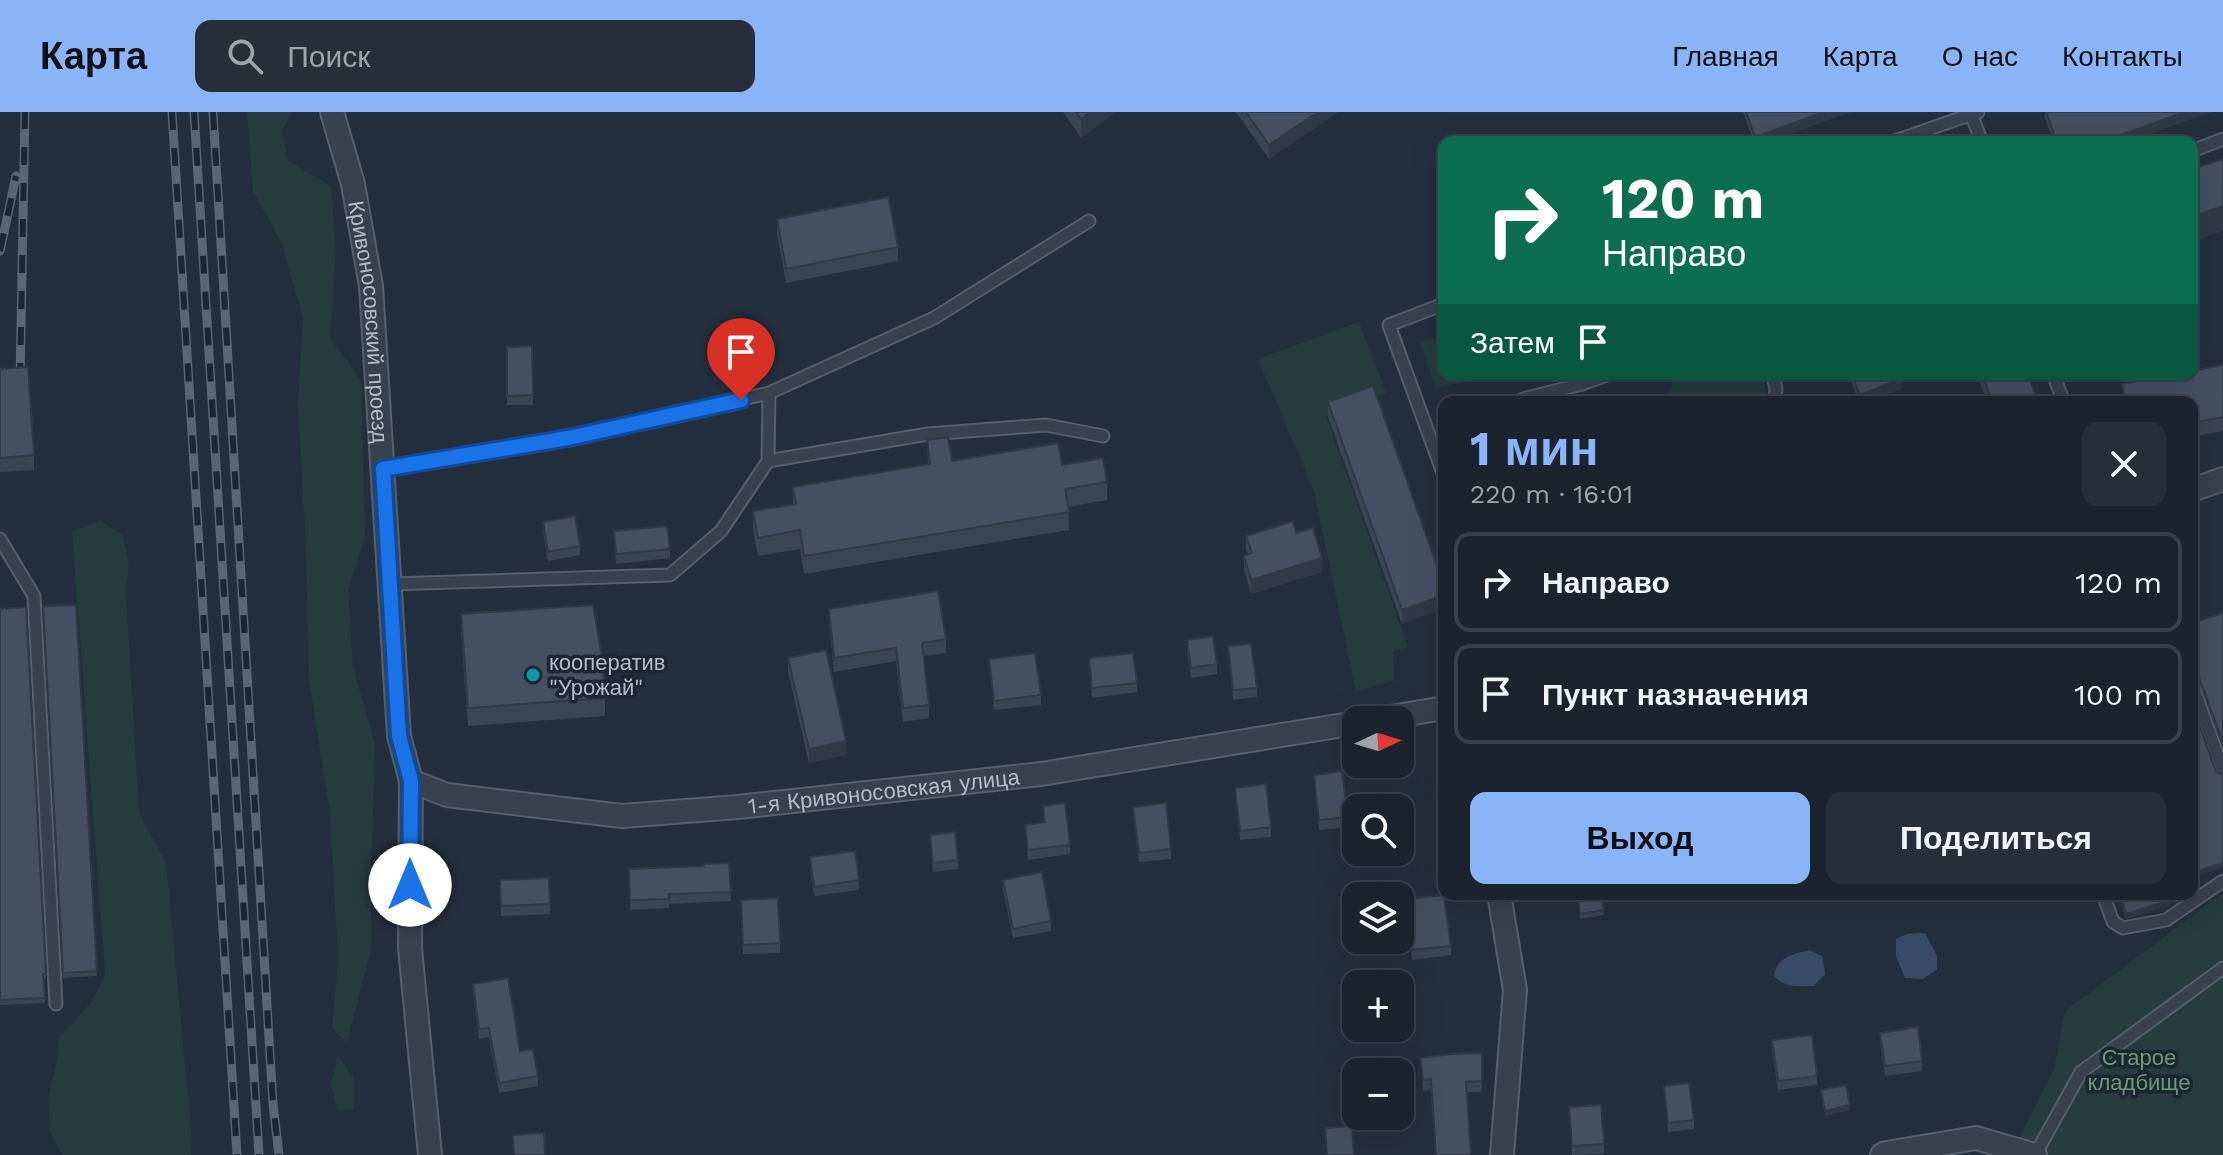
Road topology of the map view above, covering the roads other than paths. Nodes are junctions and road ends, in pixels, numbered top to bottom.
1 (332, 112) edge
2 (1975, 113) edge
3 (1909, 136) edge
4 (1981, 136) edge
5 (2223, 139) edge
6 (2198, 149) edge
7 (1089, 221) dead end
8 (1438, 306) edge
9 (1593, 380) edge
10 (769, 393) junction
11 (1535, 396) edge
12 (1103, 436) dead end
13 (1438, 460) edge
14 (768, 461) junction
15 (383, 469) junction
16 (2223, 479) edge
17 (2198, 488) edge
18 (0, 539) edge
19 (390, 584) junction
20 (2198, 701) edge
21 (1438, 709) edge
22 (1414, 713) edge
23 (1342, 725) edge
24 (2223, 771) edge
25 (411, 781) junction
26 (2223, 881) edge
27 (2198, 899) edge
28 (1500, 900) edge
29 (2105, 900) edge
30 (2186, 900) edge
31 (2197, 900) edge
32 (2189, 906) junction
33 (2223, 968) edge
34 (56, 1004) dead end
35 (430, 1155) edge
36 (1502, 1155) edge
37 (1882, 1155) edge
38 (2035, 1155) edge

1 - 15 street, Кривоносовский проезд
2 - 3 lane
2 - 4 lane
5 - 6 lane
7 - 10 lane
8 - 13 lane
9 - 11 lane
10 - 14 lane
10 - 15 lane
12 - 14 lane
14 - 19 lane
15 - 19 street, Кривоносовский проезд
16 - 17 street
18 - 34 lane
19 - 25 street, Кривоносовский проезд
20 - 24 lane
21 - 22 street
23 - 25 street, 1-я Кривоносовская улица
25 - 35 street, Кривоносовский проезд
26 - 27 lane
28 - 36 street
29 - 32 lane
30 - 32 lane
31 - 32 lane
33 - 38 lane
37 - 38 street

